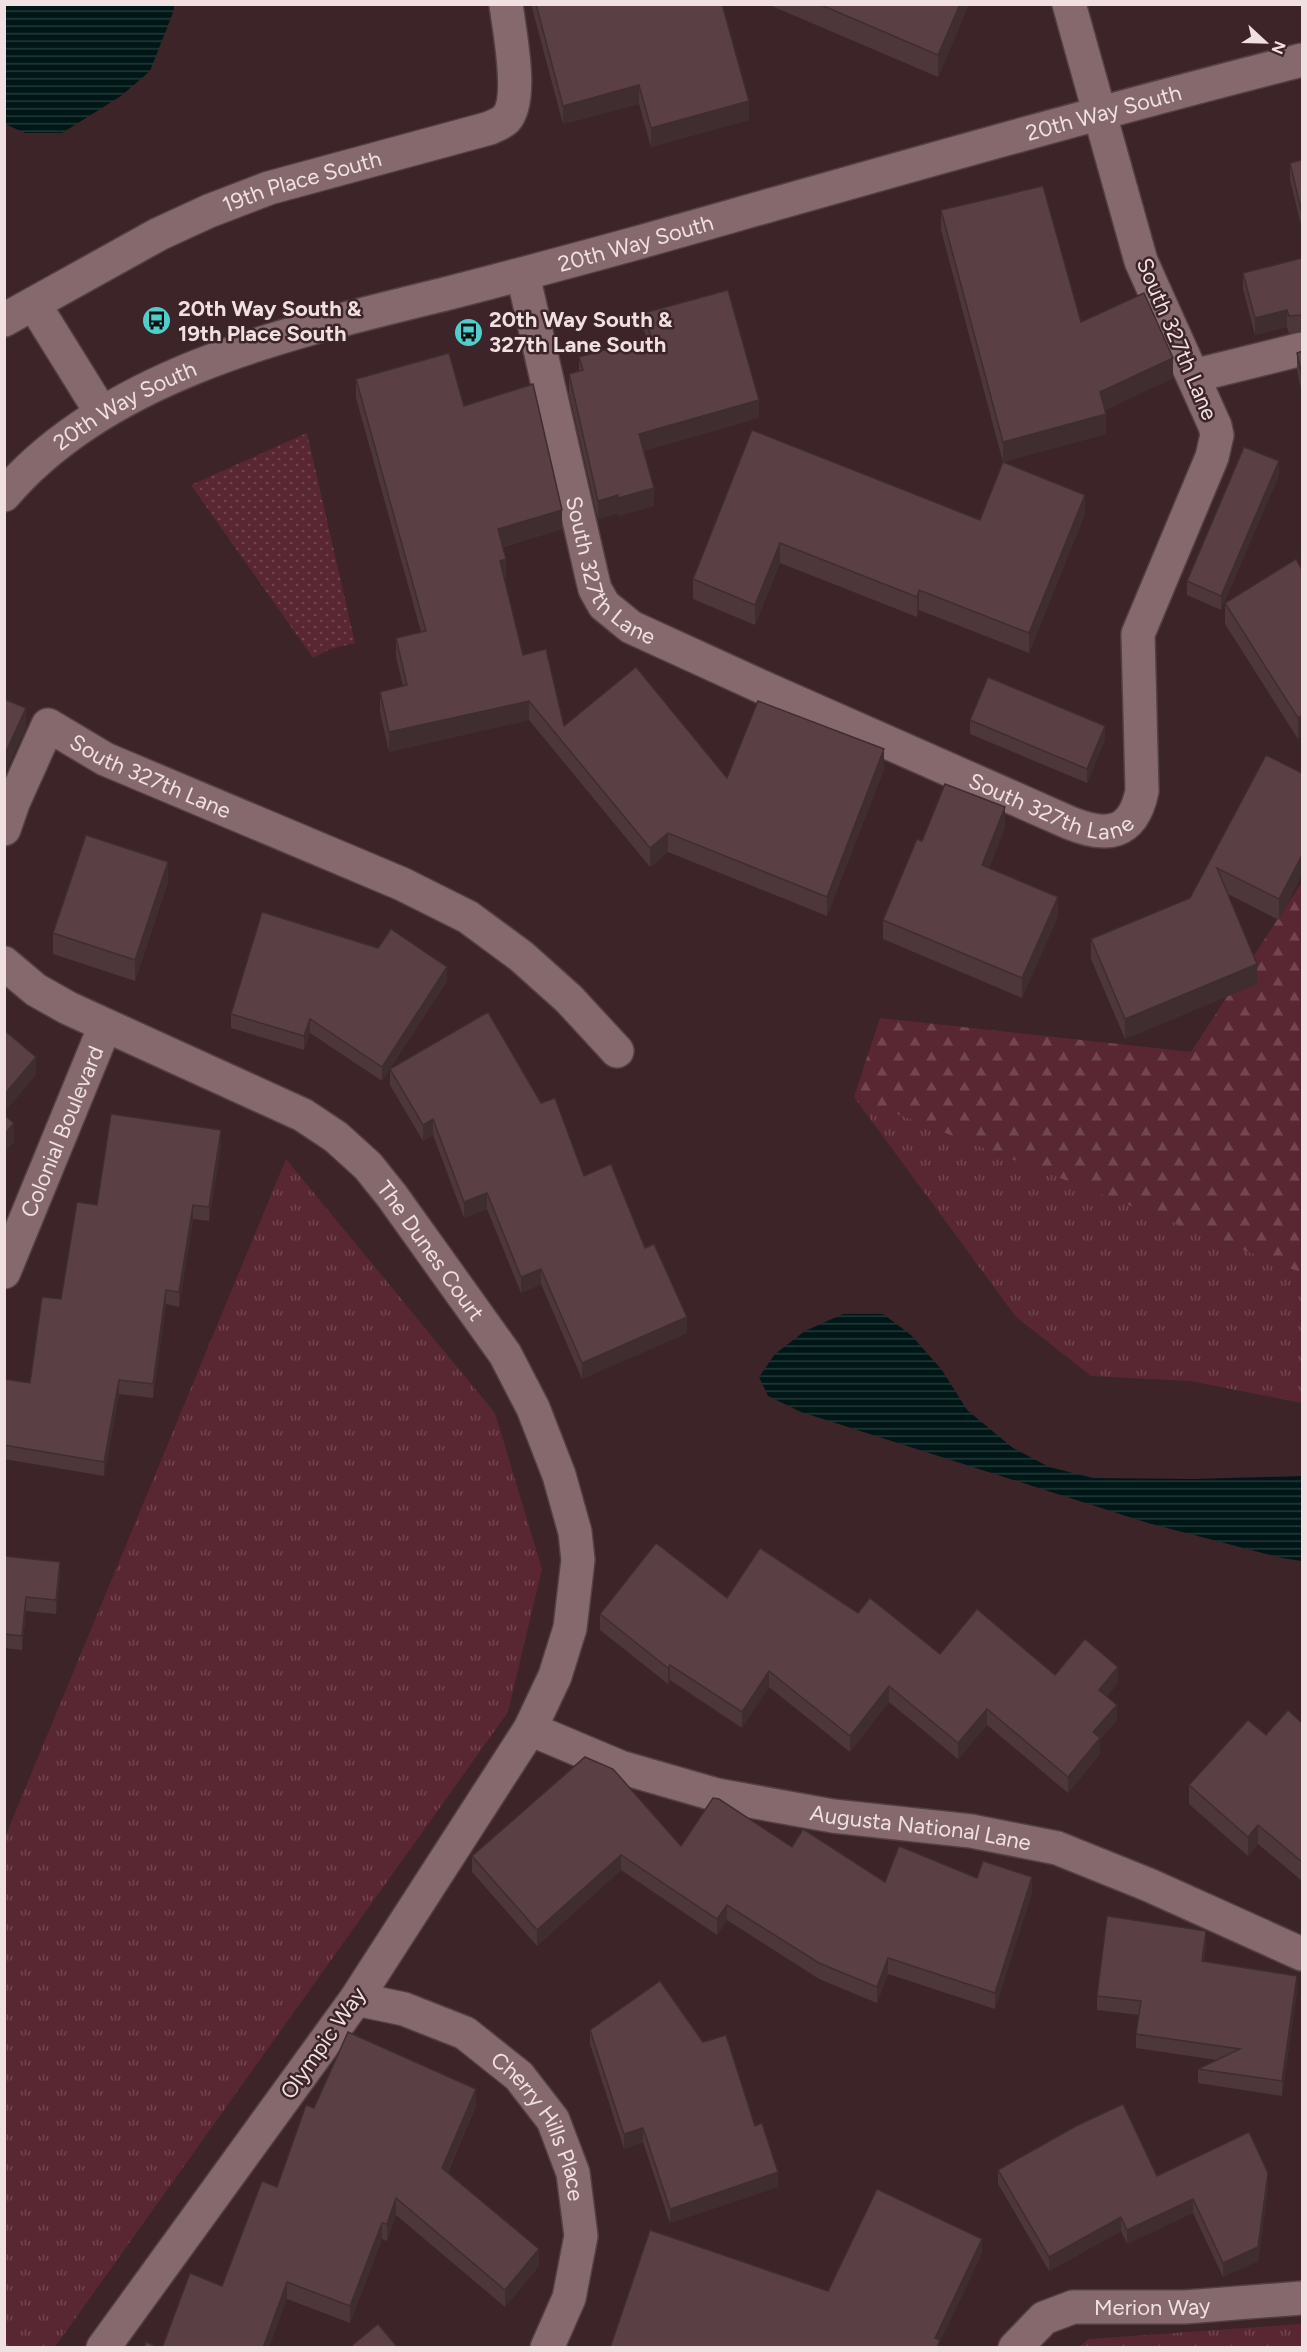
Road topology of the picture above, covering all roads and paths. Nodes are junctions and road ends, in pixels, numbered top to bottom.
1 (506, 4) edge
2 (1068, 4) edge
3 (1302, 60) edge
4 (1100, 112) junction
5 (523, 275) junction
6 (34, 304) junction
7 (4, 320) edge
8 (1302, 349) edge
9 (1193, 376) junction
10 (101, 412) junction
11 (4, 495) edge
12 (4, 829) edge
13 (4, 963) edge
14 (105, 1026) junction
15 (617, 1052) dead end
16 (4, 1272) edge
17 (530, 1729) junction
18 (1302, 1954) edge
19 (356, 1999) junction
20 (1302, 2298) edge
21 (103, 2348) edge
22 (547, 2348) edge
23 (1015, 2348) edge

1 - 6 street, 19th Place South
2 - 4 street
3 - 4 street, 20th Way South
4 - 5 street, 20th Way South
4 - 9 street, South 327th Lane
5 - 9 street, South 327th Lane
5 - 10 street, 20th Way South
6 - 7 street, 19th Place South
6 - 10 street
8 - 9 street
10 - 11 street, 20th Way South
12 - 15 street, South 327th Lane
13 - 14 street, The Dunes Court
14 - 16 street, Colonial Boulevard
14 - 17 street, The Dunes Court
17 - 18 street, Augusta National Lane
17 - 19 street, Olympic Way
19 - 21 street, Olympic Way
19 - 22 street, Cherry Hills Place
20 - 23 street, Merion Way

